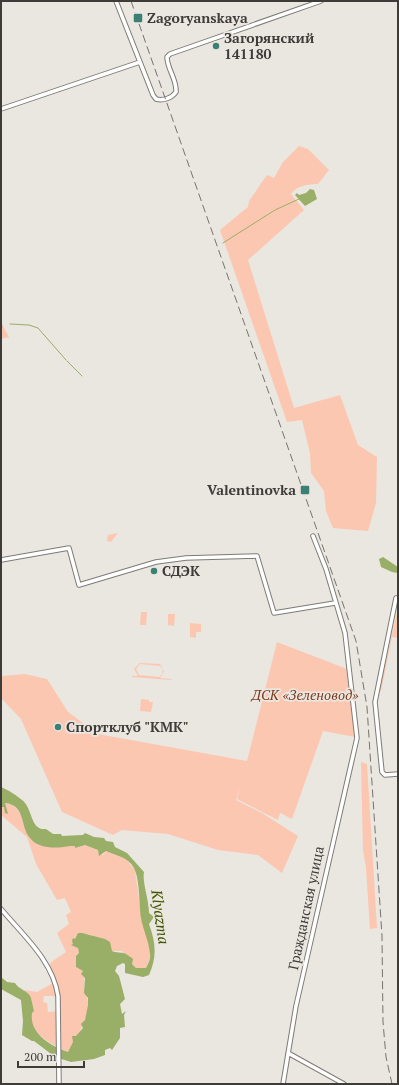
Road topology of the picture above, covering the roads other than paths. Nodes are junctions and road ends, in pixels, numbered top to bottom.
1 (116, 1) edge
2 (320, 1) edge
3 (140, 62) junction
4 (1, 110) edge
5 (313, 536) dead end
6 (1, 560) edge
7 (397, 597) edge
8 (335, 603) junction
9 (398, 774) edge
10 (1, 909) edge
11 (288, 1053) junction
12 (59, 1084) edge
13 (283, 1084) edge
14 (344, 1084) edge

1 - 3 street
2 - 3 street
3 - 4 street
5 - 8 street, Гражданская улица
6 - 8 street
7 - 9 street
8 - 11 street, Гражданская улица
10 - 12 street
11 - 13 street, Гражданская улица
11 - 14 street

